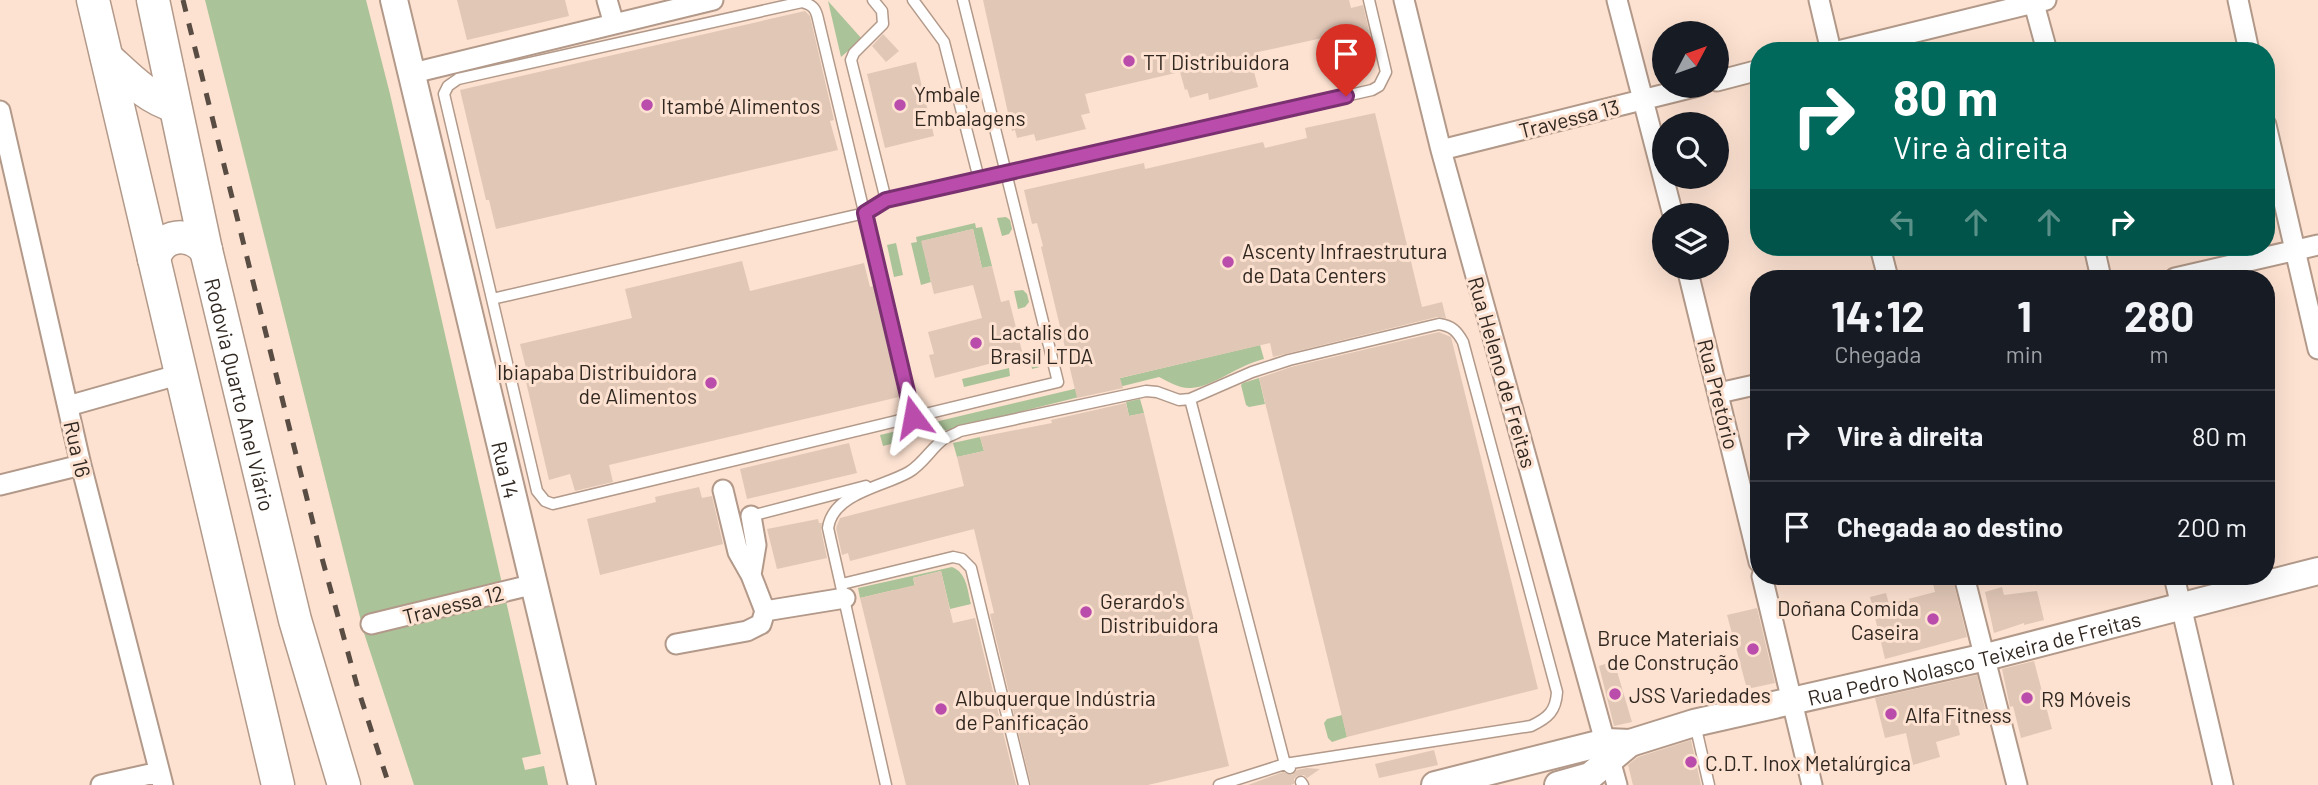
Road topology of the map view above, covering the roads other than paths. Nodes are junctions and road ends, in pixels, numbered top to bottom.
1 (93, 0) edge
2 (153, 0) edge
3 (394, 0) edge
4 (607, 0) edge
5 (713, 0) edge
6 (873, 0) edge
7 (913, 0) edge
8 (963, 0) edge
9 (1369, 0) edge
10 (1404, 0) edge
11 (1617, 0) edge
12 (1819, 0) edge
13 (2238, 0) edge
14 (2038, 1) edge
15 (614, 24) junction
16 (1829, 42) edge
17 (1874, 42) edge
18 (2045, 42) edge
19 (2247, 42) edge
20 (107, 58) junction
21 (413, 73) junction
22 (1750, 73) edge
23 (1729, 78) edge
24 (1652, 97) edge
25 (1644, 99) junction
26 (176, 106) junction
27 (0, 111) edge
28 (1441, 150) junction
29 (2275, 164) edge
30 (1005, 173) junction
31 (7, 176) edge
32 (979, 178) junction
33 (886, 200) junction
34 (1670, 203) edge
35 (865, 213) junction
36 (2318, 245) edge
37 (206, 250) junction
38 (2295, 251) junction
39 (2273, 256) edge
40 (2275, 256) edge
41 (154, 259) junction
42 (2211, 270) edge
43 (1690, 280) edge
44 (492, 299) junction
45 (2318, 349) edge
46 (181, 374) junction
47 (1750, 386) edge
48 (1719, 393) junction
49 (1190, 398) junction
50 (68, 407) junction
51 (913, 417) junction
52 (81, 465) junction
53 (887, 481) junction
54 (0, 485) edge
55 (723, 490) dead end
56 (751, 516) joint
57 (1750, 524) edge
58 (2318, 571) edge
59 (751, 575) junction
60 (2275, 582) edge
61 (535, 584) junction
62 (1764, 585) edge
63 (1966, 585) edge
64 (2176, 585) edge
65 (2262, 585) edge
66 (843, 591) junction
67 (2181, 605) junction
68 (765, 611) junction
69 (371, 624) dead end
70 (676, 644) dead end
71 (1986, 657) junction
72 (1791, 701) junction
73 (1694, 723) junction
74 (1614, 756) edge
75 (1286, 768) junction
76 (161, 779) edge
77 (1570, 784) edge
78 (101, 785) edge
79 (278, 785) edge
80 (344, 785) edge
81 (582, 785) edge
82 (886, 785) edge
83 (1024, 785) edge
84 (1219, 785) edge
85 (1435, 785) edge
86 (1709, 785) edge
87 (1812, 785) edge
88 (2017, 785) edge
89 (2222, 785) edge

1 - 20 highway
2 - 26 highway, Rodovia Quarto Anel Viário
3 - 21 main road, Rua 14
4 - 15 street
5 - 15 street
6 - 33 lane
7 - 32 lane
8 - 30 lane
9 - 30 lane
10 - 28 street, Rua Heleno de Freitas
11 - 25 street
12 - 16 street
13 - 19 street
14 - 17 street
14 - 18 street
15 - 21 street
20 - 26 highway
20 - 41 highway
21 - 61 main road, Rua 14
22 - 23 street
24 - 25 street, Travessa 13
25 - 28 street, Travessa 13
25 - 34 street
26 - 37 highway, Rodovia Quarto Anel Viário
27 - 31 street, Rua 16
28 - 74 street, Rua Heleno de Freitas
29 - 38 street
30 - 32 lane
30 - 51 lane
31 - 50 street, Rua 16
32 - 33 lane
33 - 35 lane
35 - 44 lane
35 - 44 lane
35 - 51 lane
36 - 38 street
37 - 41 highway
37 - 80 highway, Rodovia Quarto Anel Viário
38 - 40 street
38 - 45 street
39 - 42 street
41 - 46 highway
43 - 48 street, Rua Pretório
44 - 51 lane
46 - 50 street
46 - 79 highway
47 - 48 street
48 - 57 street, Rua Pretório
49 - 53 lane
49 - 75 lane
49 - 75 lane
50 - 52 street, Rua 16
52 - 54 street
52 - 76 street, Rua 16
53 - 56 lane
53 - 66 lane
55 - 59 street
56 - 59 street
58 - 60 main road, Rua Pedro Nolasco Teixeira de Freitas
59 - 68 street
61 - 69 street, Travessa 12
61 - 81 main road, Rua 14
62 - 72 street
63 - 71 street
64 - 67 street
65 - 67 main road, Rua Pedro Nolasco Teixeira de Freitas
66 - 68 street
66 - 82 lane
66 - 83 lane
67 - 71 main road, Rua Pedro Nolasco Teixeira de Freitas
67 - 89 street
68 - 70 street
71 - 72 main road, Rua Pedro Nolasco Teixeira de Freitas
71 - 88 street
72 - 73 main road, Rua Pedro Nolasco Teixeira de Freitas
72 - 87 street
73 - 74 main road, Rua Pedro Nolasco Teixeira de Freitas
73 - 86 lane
74 - 77 main road, Rua Pedro Nolasco Teixeira de Freitas
74 - 85 main road, Rua Pedro Nolasco Teixeira de Freitas
75 - 84 lane
76 - 78 street

